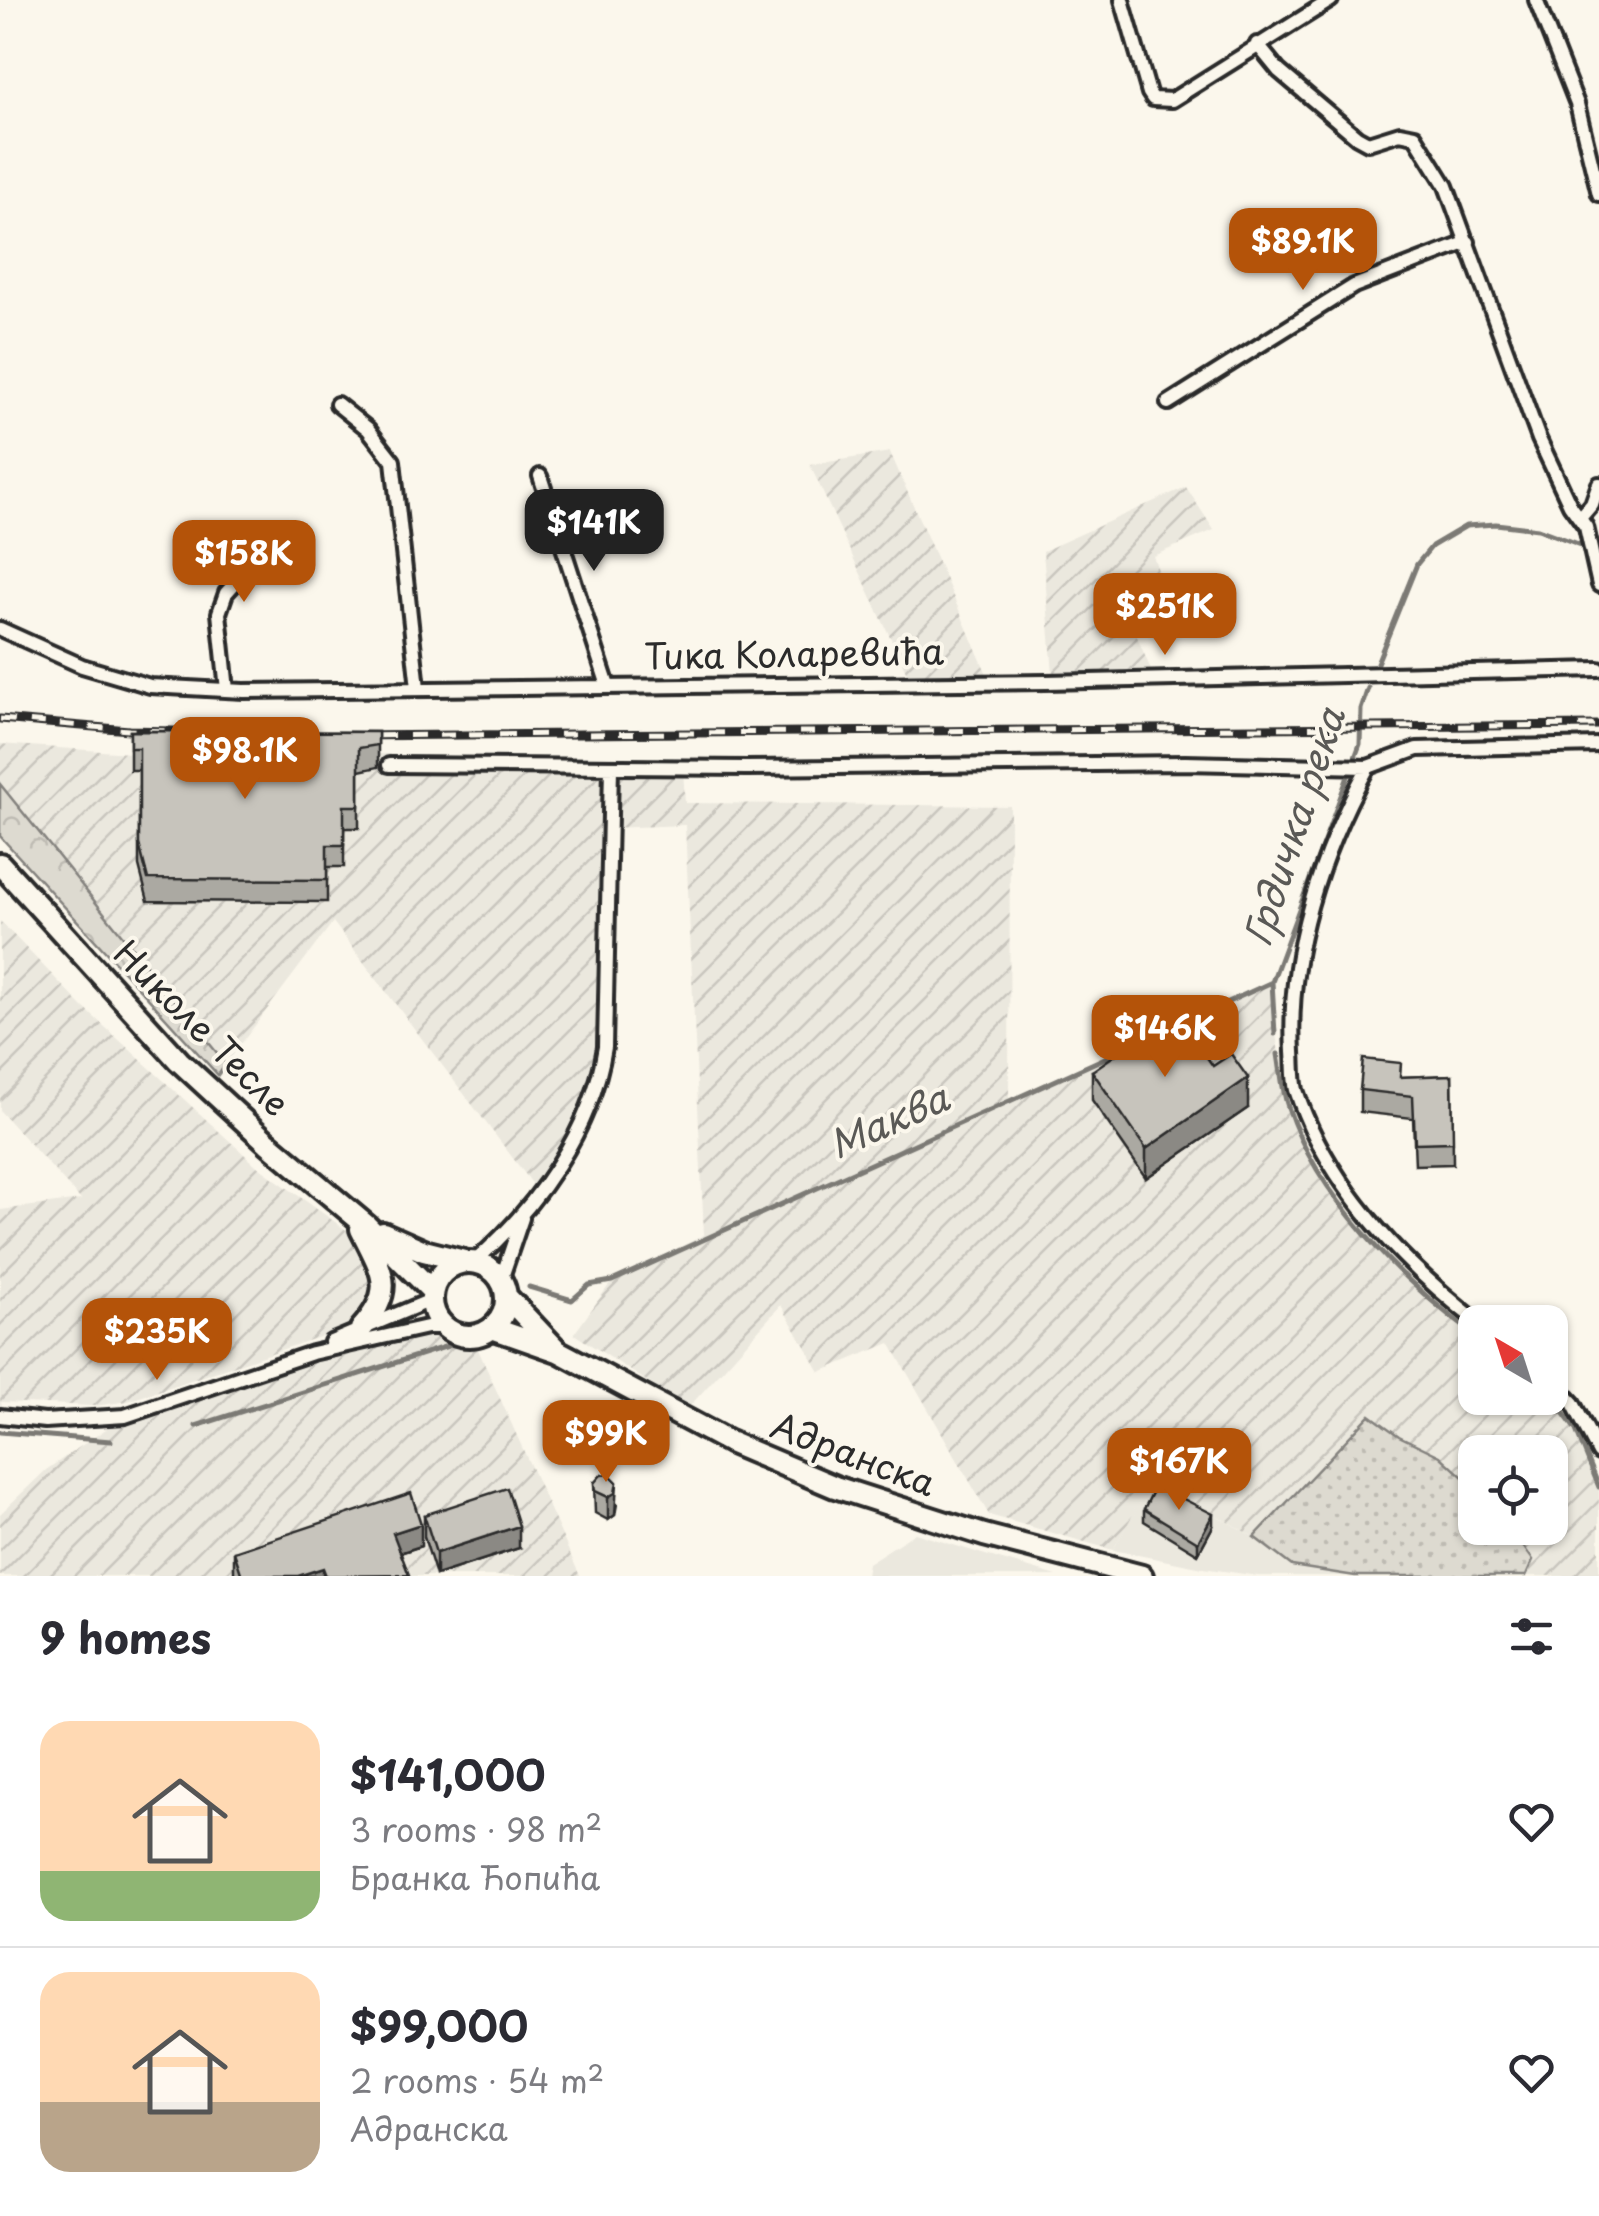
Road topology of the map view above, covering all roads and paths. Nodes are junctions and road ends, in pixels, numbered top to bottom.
1 (1122, 0) edge
2 (1331, 0) edge
3 (1536, 0) edge
4 (1257, 44) junction
5 (1599, 194) edge
6 (1468, 242) junction
7 (1168, 403) dead end
8 (337, 404) dead end
9 (540, 476) dead end
10 (1599, 484) edge
11 (1580, 518) junction
12 (285, 528) dead end
13 (1599, 585) edge
14 (0, 629) edge
15 (1599, 669) edge
16 (608, 686) junction
17 (418, 688) junction
18 (227, 690) junction
19 (1599, 745) edge
20 (390, 764) dead end
21 (611, 767) junction
22 (1364, 767) junction
23 (0, 864) edge
24 (524, 1211) junction
25 (361, 1220) junction
26 (469, 1262) junction
27 (504, 1288) junction
28 (431, 1295) junction
29 (1459, 1305) edge
30 (444, 1327) junction
31 (492, 1328) junction
32 (362, 1329) junction
33 (558, 1351) junction
34 (312, 1353) junction
35 (1568, 1398) edge
36 (0, 1416) edge
37 (1599, 1453) edge
38 (1142, 1576) edge

1 - 4 street
2 - 4 street
3 - 5 street
4 - 6 street
6 - 7 street
6 - 11 street
8 - 17 street
9 - 16 street
10 - 11 street
11 - 13 street
12 - 18 street
14 - 18 street, Тика Коларевића
15 - 16 street, Тика Коларевића
16 - 17 street, Тика Коларевића
17 - 18 street, Тика Коларевића
19 - 22 street
20 - 21 street
21 - 22 street
21 - 24 street
22 - 29 street
23 - 25 main road, Николе Тесле
24 - 26 street
24 - 27 street
25 - 26 main road, Николе Тесле
25 - 28 main road, Николе Тесле
25 - 32 main road
26 - 27 main road
26 - 28 main road
27 - 31 main road
27 - 33 main road, Адранска
28 - 30 main road
28 - 32 street
30 - 31 main road
30 - 34 street
31 - 33 main road, Адранска
32 - 34 street
33 - 38 main road, Адранска
34 - 36 street
35 - 37 street

